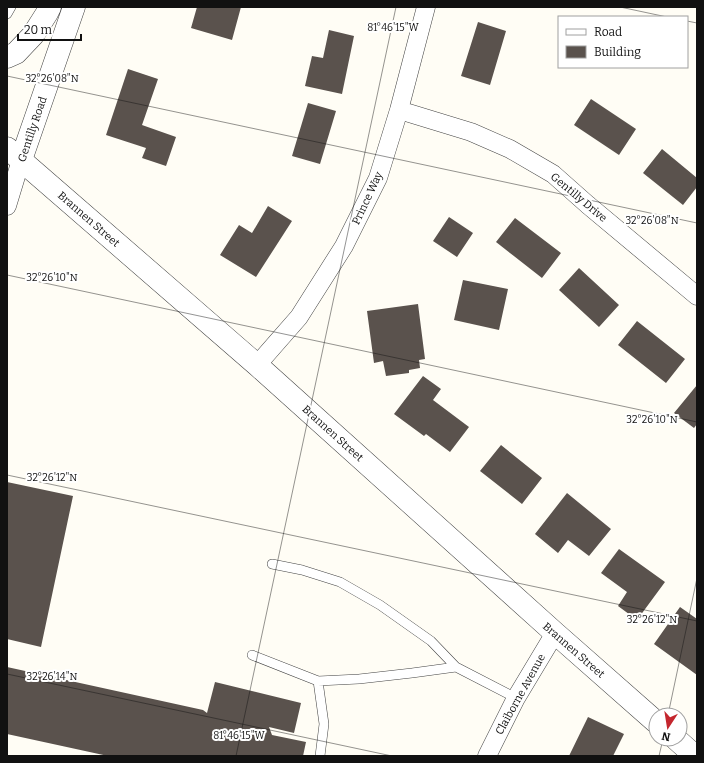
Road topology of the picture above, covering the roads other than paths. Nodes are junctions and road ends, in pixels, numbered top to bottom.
1 (10, 7) edge
2 (50, 7) edge
3 (74, 7) edge
4 (426, 7) edge
5 (7, 14) edge
6 (7, 57) edge
7 (399, 110) junction
8 (14, 154) edge
9 (7, 206) edge
10 (697, 296) edge
11 (257, 366) junction
12 (272, 564) dead end
13 (555, 633) junction
14 (252, 655) dead end
15 (456, 667) junction
16 (318, 681) junction
17 (516, 698) junction
18 (648, 715) edge
19 (685, 747) edge
20 (320, 756) edge
21 (487, 756) edge
22 (695, 756) edge

1 - 5 lane
2 - 6 street
3 - 8 street, Gentilly Road
4 - 7 street, Prince Way
7 - 10 street, Gentilly Drive
7 - 11 street, Prince Way
8 - 9 street, Gentilly Road
8 - 11 street, Brannen Street
11 - 13 street, Brannen Street
12 - 15 lane
13 - 17 street, Claiborne Avenue
13 - 18 street, Brannen Street
14 - 16 lane
15 - 16 lane
15 - 17 lane
16 - 20 lane
17 - 21 street, Claiborne Avenue
19 - 22 street

